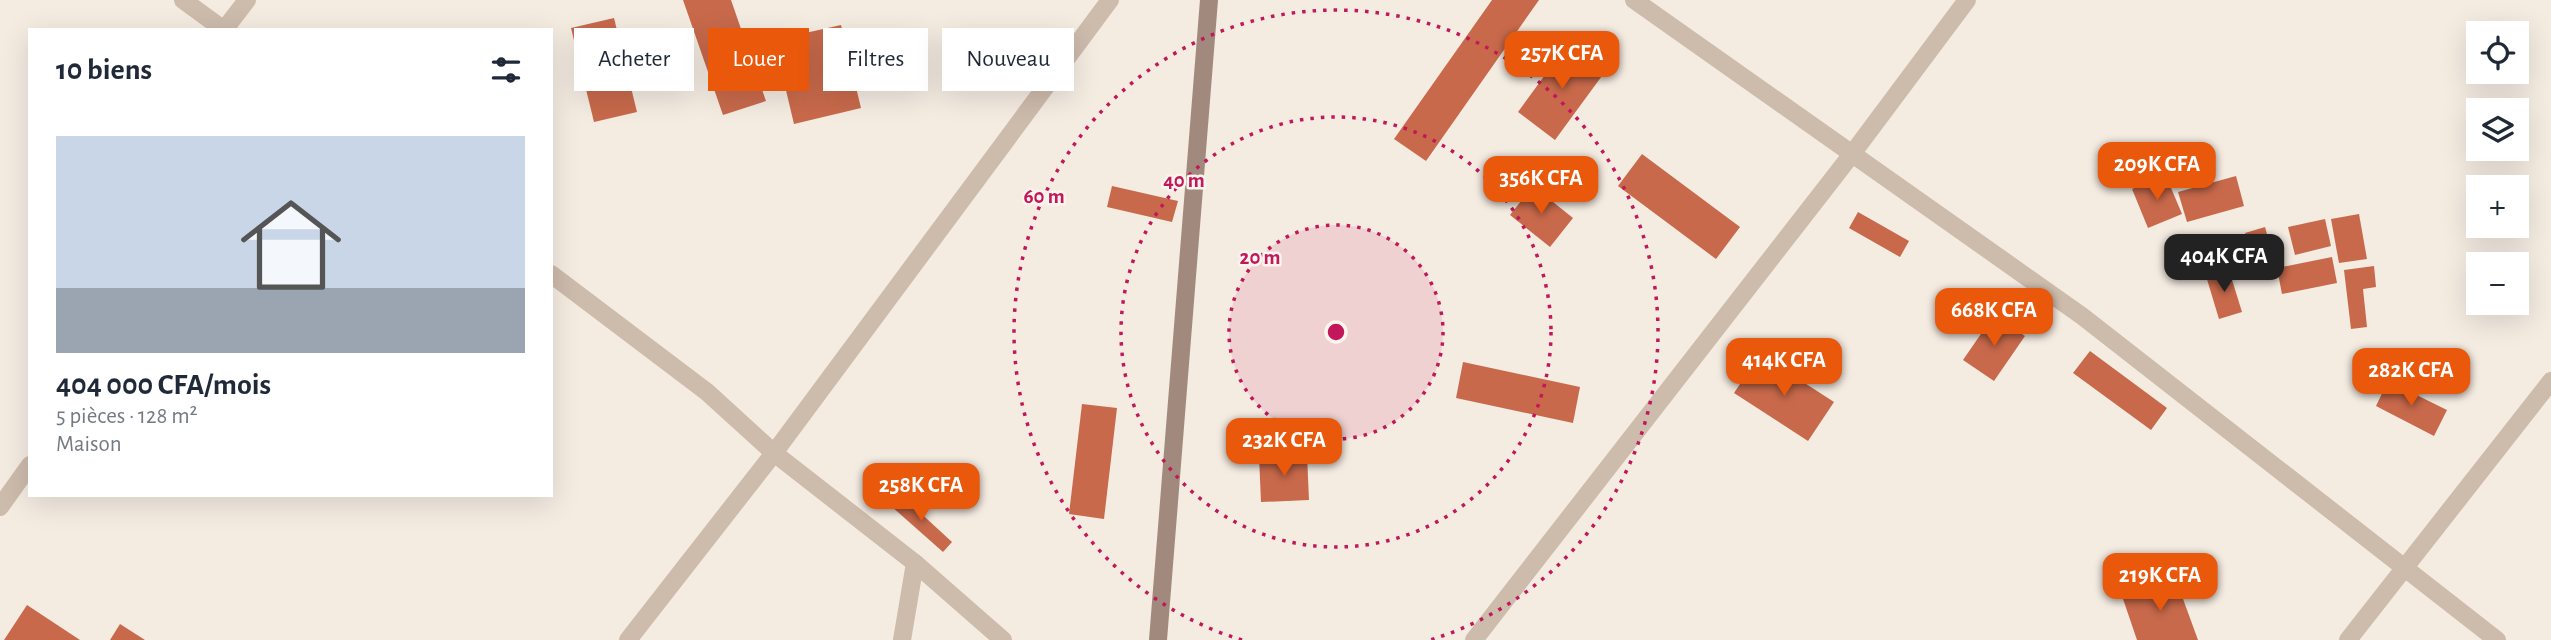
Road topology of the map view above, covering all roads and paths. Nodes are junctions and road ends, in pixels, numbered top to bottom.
1 (183, 0) edge
2 (247, 0) edge
3 (1110, 0) edge
4 (1209, 0) edge
5 (1634, 0) edge
6 (1967, 0) edge
7 (221, 28) edge
8 (226, 28) edge
9 (1852, 154) junction
10 (553, 276) edge
11 (2551, 381) edge
12 (775, 453) junction
13 (28, 468) edge
14 (0, 507) edge
15 (915, 563) junction
16 (2406, 568) junction
17 (628, 640) edge
18 (902, 640) edge
19 (1003, 640) edge
20 (1158, 640) edge
21 (1474, 640) edge
22 (2348, 640) edge
23 (2497, 640) edge

1 - 7 street
2 - 8 street
3 - 12 street
4 - 20 main road
5 - 9 street
6 - 9 street
9 - 16 street
9 - 21 street
10 - 12 street
11 - 16 street
12 - 15 street
12 - 17 street
13 - 14 street
15 - 18 street
15 - 19 street
16 - 22 street
16 - 23 street

